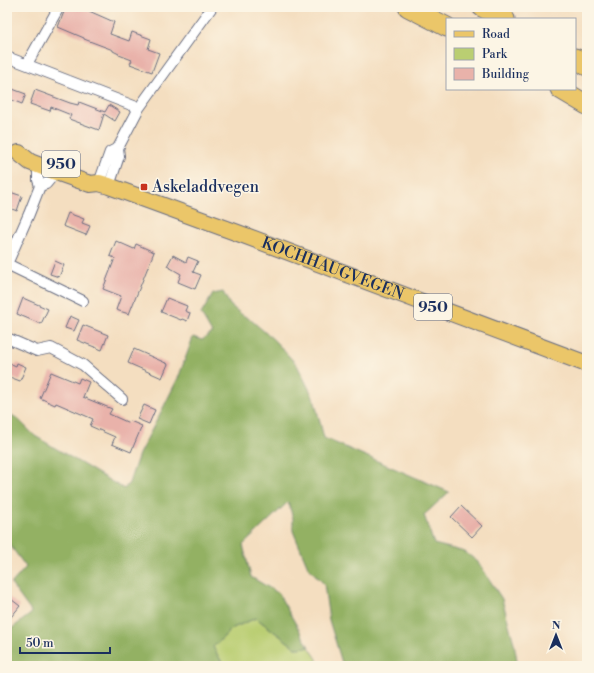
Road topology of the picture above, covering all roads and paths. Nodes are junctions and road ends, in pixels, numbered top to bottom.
1 (59, 7) edge
2 (212, 7) edge
3 (408, 7) edge
4 (482, 7) edge
5 (503, 18) edge
6 (446, 26) edge
7 (7, 57) edge
8 (576, 59) edge
9 (27, 64) junction
10 (587, 66) edge
11 (562, 90) edge
12 (587, 105) edge
13 (139, 108) junction
14 (13, 151) edge
15 (38, 165) junction
16 (56, 172) junction
17 (104, 185) junction
18 (40, 186) junction
19 (7, 264) edge
20 (83, 301) dead end
21 (7, 338) edge
22 (587, 364) edge
23 (122, 398) dead end

1 - 9 street
2 - 13 street
3 - 6 highway
4 - 5 highway
7 - 9 street
8 - 10 highway
9 - 13 street
11 - 12 highway
13 - 17 street
14 - 15 main road, KOCHHAUGVEGEN / 950
14 - 17 main road, KOCHHAUGVEGEN / 950
15 - 16 main road, KOCHHAUGVEGEN / 950
15 - 18 street
16 - 17 main road, KOCHHAUGVEGEN / 950
16 - 18 street
17 - 22 main road, KOCHHAUGVEGEN / 950
18 - 19 street
19 - 20 street
21 - 23 street

